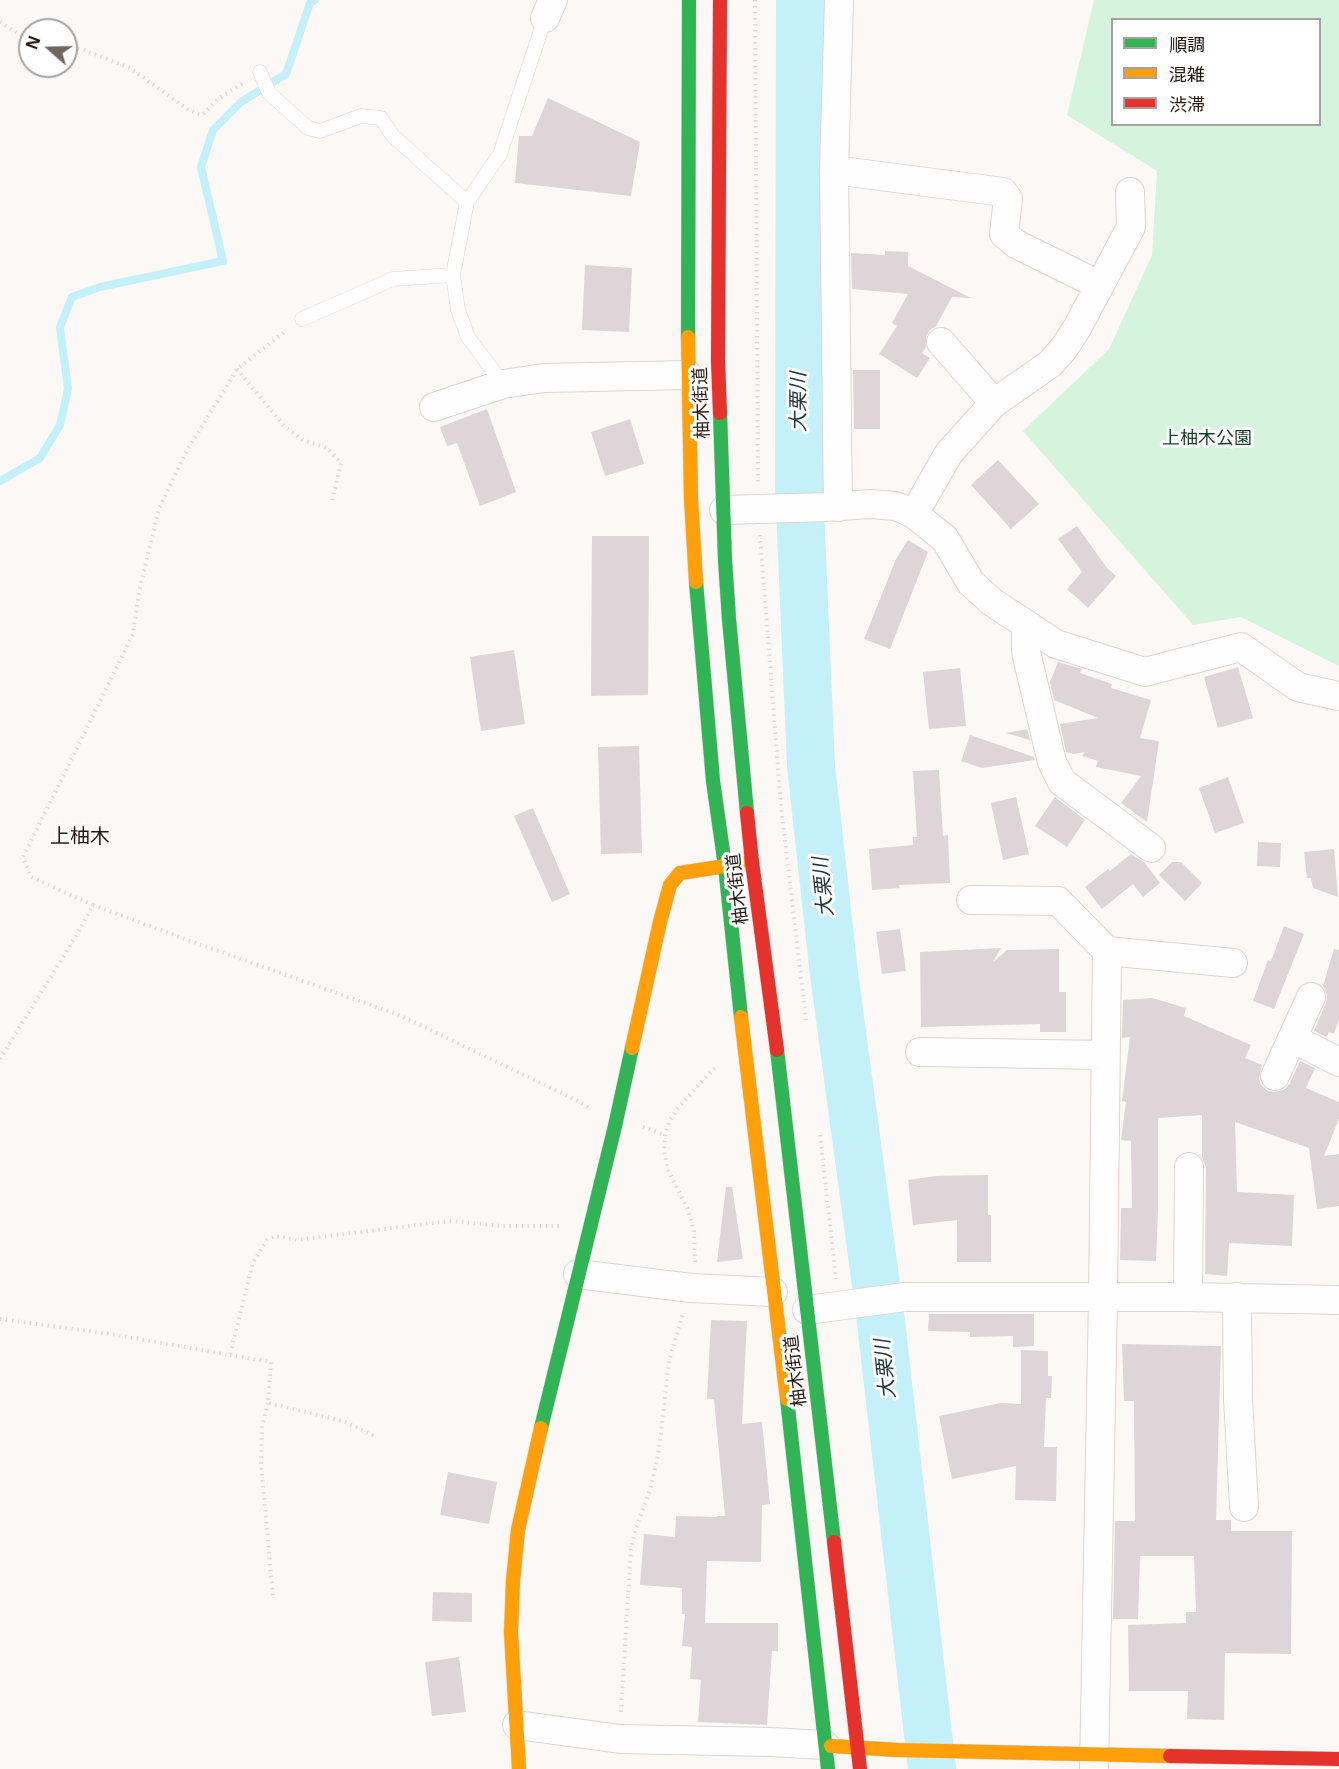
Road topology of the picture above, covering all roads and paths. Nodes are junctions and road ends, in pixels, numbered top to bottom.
1 (689, 0) edge
2 (720, 0) edge
3 (755, 0) edge
4 (839, 0) edge
5 (549, 9) edge
6 (0, 22) edge
7 (18, 33) edge
8 (78, 49) edge
9 (261, 72) joint
10 (834, 170) junction
11 (1130, 192) dead end
12 (466, 201) junction
13 (453, 275) junction
14 (1099, 285) junction
15 (302, 319) joint
16 (941, 342) dead end
17 (237, 369) junction
18 (688, 375) junction
19 (503, 384) junction
20 (994, 403) junction
21 (434, 406) dead end
22 (332, 501) dead end
23 (832, 507) junction
24 (762, 509) junction
25 (724, 510) junction
26 (914, 514) junction
27 (1026, 624) junction
28 (1339, 696) edge
29 (1151, 848) dead end
30 (752, 862) junction
31 (725, 866) junction
32 (971, 900) dead end
33 (93, 905) junction
34 (1107, 951) junction
35 (1233, 963) dead end
36 (1311, 997) dead end
37 (806, 1020) dead end
38 (1292, 1038) junction
39 (920, 1052) dead end
40 (1106, 1055) junction
41 (0, 1059) edge
42 (1339, 1062) edge
43 (721, 1063) dead end
44 (1275, 1076) dead end
45 (615, 1126) junction
46 (819, 1126) dead end
47 (1189, 1167) dead end
48 (569, 1226) dead end
49 (579, 1274) junction
50 (691, 1288) junction
51 (773, 1292) junction
52 (1102, 1297) junction
53 (1188, 1297) junction
54 (1237, 1298) junction
55 (1339, 1300) edge
56 (843, 1304) junction
57 (807, 1310) junction
58 (0, 1319) edge
59 (230, 1355) junction
60 (268, 1403) junction
61 (375, 1436) dead end
62 (1245, 1507) dead end
63 (273, 1598) dead end
64 (517, 1725) junction
65 (620, 1739) junction
66 (857, 1748) junction
67 (826, 1757) edge
68 (1339, 1759) edge
69 (1094, 1761) edge
70 (519, 1769) edge
71 (860, 1769) edge

1 - 18 main road, 柚木街道
2 - 25 main road, 柚木街道
3 - 24 path
4 - 10 street
5 - 12 lane
6 - 7 path
8 - 9 path
9 - 12 lane
10 - 14 street
10 - 23 street
11 - 14 street
12 - 13 lane
13 - 15 lane
13 - 19 lane
14 - 20 street
15 - 17 path
16 - 20 street
17 - 22 path
17 - 33 path
18 - 19 street
18 - 31 main road, 柚木街道
19 - 21 street
20 - 26 street
23 - 24 street
23 - 26 street
24 - 25 street
24 - 37 path
25 - 30 main road, 柚木街道
26 - 27 street
27 - 28 street
27 - 29 street
30 - 31 main road
30 - 57 main road, 柚木街道
31 - 45 main road
31 - 51 main road, 柚木街道
32 - 34 street
33 - 41 path
33 - 45 path
34 - 35 street
34 - 40 street
36 - 38 street
38 - 42 street
38 - 44 street
39 - 40 street
40 - 52 street
43 - 50 path
45 - 49 main road
46 - 56 path
47 - 53 street
48 - 59 path
49 - 50 street
49 - 64 main road
50 - 51 street
50 - 65 path
51 - 67 main road, 柚木街道
52 - 53 street
52 - 56 street
52 - 69 street
53 - 54 street
54 - 55 street
54 - 62 street
56 - 57 street
57 - 66 main road, 柚木街道
58 - 59 path
59 - 60 path
60 - 61 path
60 - 63 path
64 - 65 street
64 - 70 main road
65 - 67 street
66 - 67 main road
66 - 69 main road
66 - 71 main road, 柚木街道
68 - 69 main road

